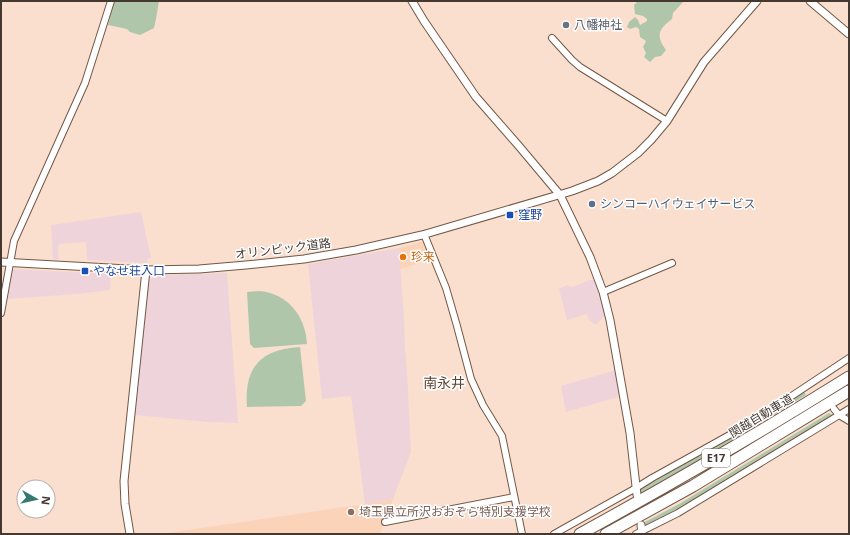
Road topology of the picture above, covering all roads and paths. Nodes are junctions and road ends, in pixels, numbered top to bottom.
1 (110, 1) edge
2 (412, 1) edge
3 (756, 1) edge
4 (810, 1) edge
5 (849, 34) edge
6 (552, 38) dead end
7 (667, 121) junction
8 (560, 195) junction
9 (424, 234) junction
10 (1, 262) edge
11 (11, 263) junction
12 (672, 263) dead end
13 (146, 270) junction
14 (603, 292) junction
15 (1, 313) edge
16 (849, 358) edge
17 (849, 377) edge
18 (804, 387) junction
19 (849, 391) edge
20 (809, 393) dead end
21 (834, 409) dead end
22 (849, 409) edge
23 (839, 415) junction
24 (849, 421) edge
25 (636, 492) junction
26 (514, 497) junction
27 (385, 522) dead end
28 (640, 531) edge
29 (130, 534) edge
30 (522, 534) edge
31 (554, 534) edge
32 (580, 534) edge
33 (606, 534) edge

1 - 11 street
2 - 8 street
3 - 7 street, オリンピック道路
4 - 5 street
6 - 7 street
7 - 8 street, オリンピック道路
8 - 9 street, オリンピック道路
8 - 14 street
9 - 13 street, オリンピック道路
9 - 26 street
10 - 11 street, オリンピック道路
11 - 13 street, オリンピック道路
11 - 15 street
12 - 14 street
13 - 29 street
14 - 25 street
16 - 18 street
17 - 32 highway, 関越自動車道 / E17
18 - 20 street
18 - 25 street
19 - 33 highway, 関越自動車道 / E17
21 - 23 street
22 - 23 street
23 - 24 street
23 - 28 street
25 - 31 street
26 - 27 street
26 - 30 street

